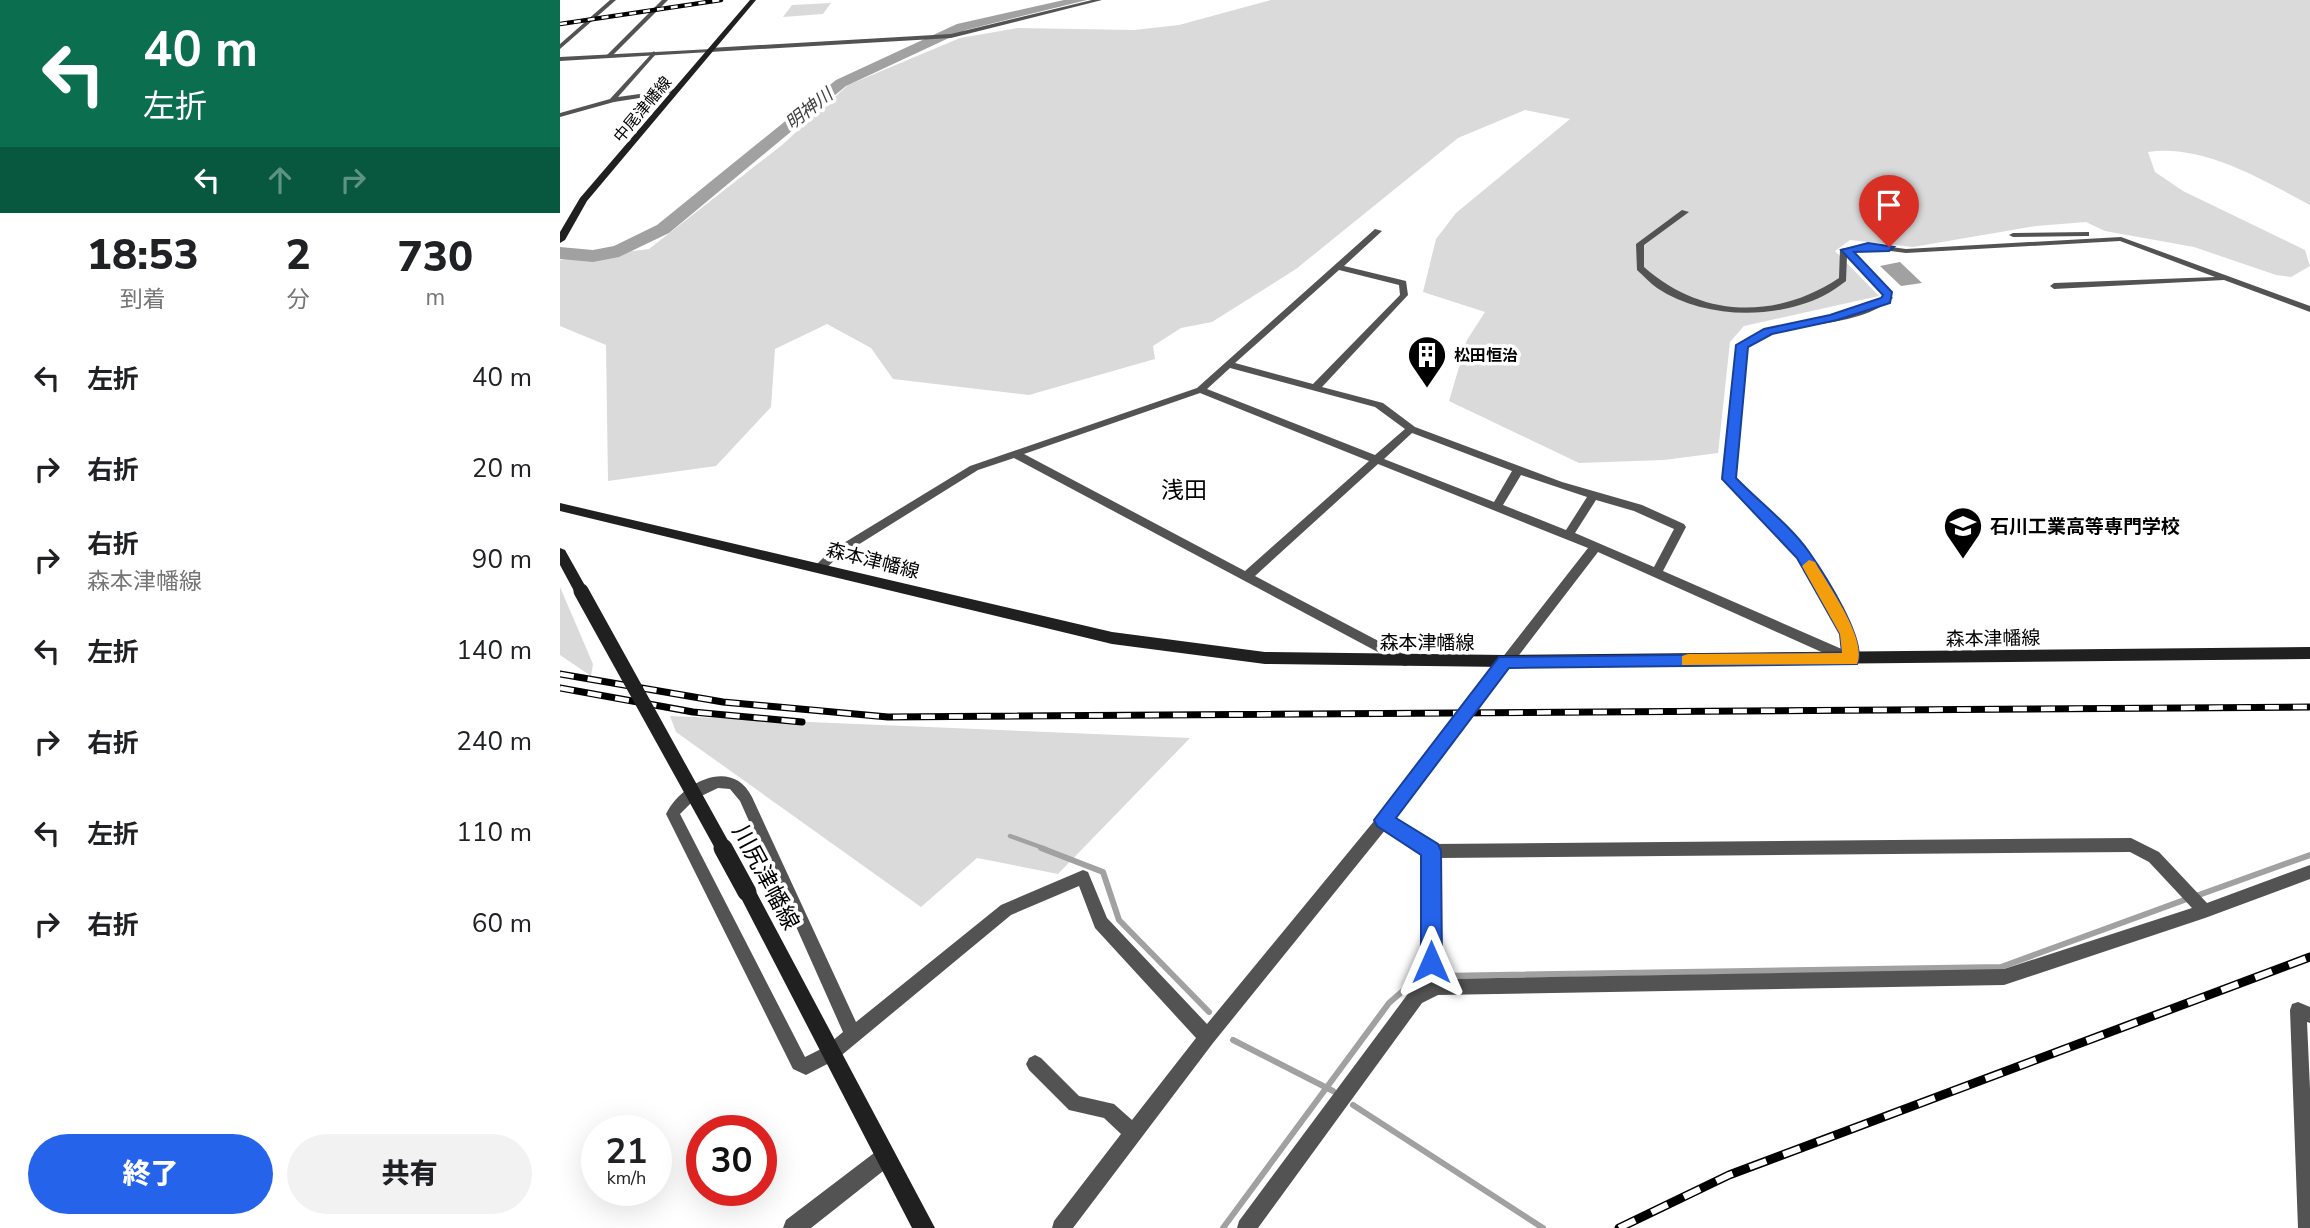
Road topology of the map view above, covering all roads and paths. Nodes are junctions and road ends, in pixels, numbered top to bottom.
1 (613, 0) edge
2 (665, 0) edge
3 (754, 0) edge
4 (1099, 0) edge
5 (560, 47) edge
6 (710, 50) junction
7 (654, 53) junction
8 (609, 56) junction
9 (560, 59) edge
10 (676, 91) junction
11 (613, 100) junction
12 (560, 115) edge
13 (1685, 212) dead end
14 (1377, 231) dead end
15 (2013, 235) dead end
16 (2121, 239) junction
17 (560, 240) edge
18 (1846, 250) junction
19 (1338, 267) junction
20 (2228, 279) junction
21 (2054, 286) dead end
22 (2310, 309) edge
23 (1230, 365) junction
24 (1315, 387) junction
25 (1200, 390) junction
26 (1411, 429) junction
27 (1015, 454) junction
28 (1375, 459) junction
29 (1518, 470) junction
30 (1594, 495) junction
31 (560, 507) edge
32 (1496, 507) junction
33 (1568, 535) junction
34 (1596, 546) junction
35 (560, 552) edge
36 (820, 567) junction
37 (1657, 572) junction
38 (1246, 577) junction
39 (2310, 653) edge
40 (1851, 659) junction
41 (1505, 661) junction
42 (1404, 662) junction
43 (1384, 820) junction
44 (1431, 851) junction
45 (2310, 872) edge
46 (2187, 890) joint
47 (2201, 907) dead end
48 (1436, 984) junction
49 (2310, 1015) edge
50 (853, 1034) junction
51 (1207, 1037) junction
52 (831, 1053) junction
53 (1035, 1064) dead end
54 (1133, 1133) junction
55 (885, 1157) junction
56 (794, 1228) edge
57 (925, 1228) edge
58 (1061, 1228) edge
59 (1246, 1228) edge
60 (2307, 1228) edge

1 - 5 street
2 - 8 street
3 - 6 main road, 中尾津幡線
4 - 6 street
6 - 7 street
6 - 10 main road, 中尾津幡線
7 - 8 street
7 - 11 street
8 - 9 street
10 - 11 street
10 - 17 main road, 中尾津幡線
11 - 12 street
13 - 18 street
14 - 19 street
15 - 16 street
16 - 18 street
16 - 20 street
18 - 40 street
19 - 23 street
19 - 24 street
20 - 21 street
20 - 22 street
23 - 24 street
23 - 25 street
24 - 26 street
25 - 27 street
25 - 28 street
26 - 28 street
26 - 29 street
27 - 36 street
27 - 38 street
28 - 32 street
28 - 38 street
29 - 30 street
29 - 32 street
30 - 33 street
30 - 37 street
31 - 36 main road, 森本津幡線
32 - 33 street
33 - 34 street
34 - 37 street
34 - 41 street
35 - 52 main road, 川尻津幡線, bridge
36 - 42 main road, 森本津幡線
37 - 40 street
38 - 42 street
39 - 40 main road, 森本津幡線
40 - 41 main road, 森本津幡線
41 - 42 main road, 森本津幡線
41 - 43 street
43 - 44 street
43 - 51 street
44 - 46 street
44 - 48 street
45 - 48 street
46 - 47 street
48 - 59 street
49 - 60 street
50 - 51 street
50 - 52 street
50 - 52 street
51 - 54 street
52 - 55 main road, 川尻津幡線
53 - 54 street
54 - 58 street
55 - 56 street
55 - 57 main road, 川尻津幡線

